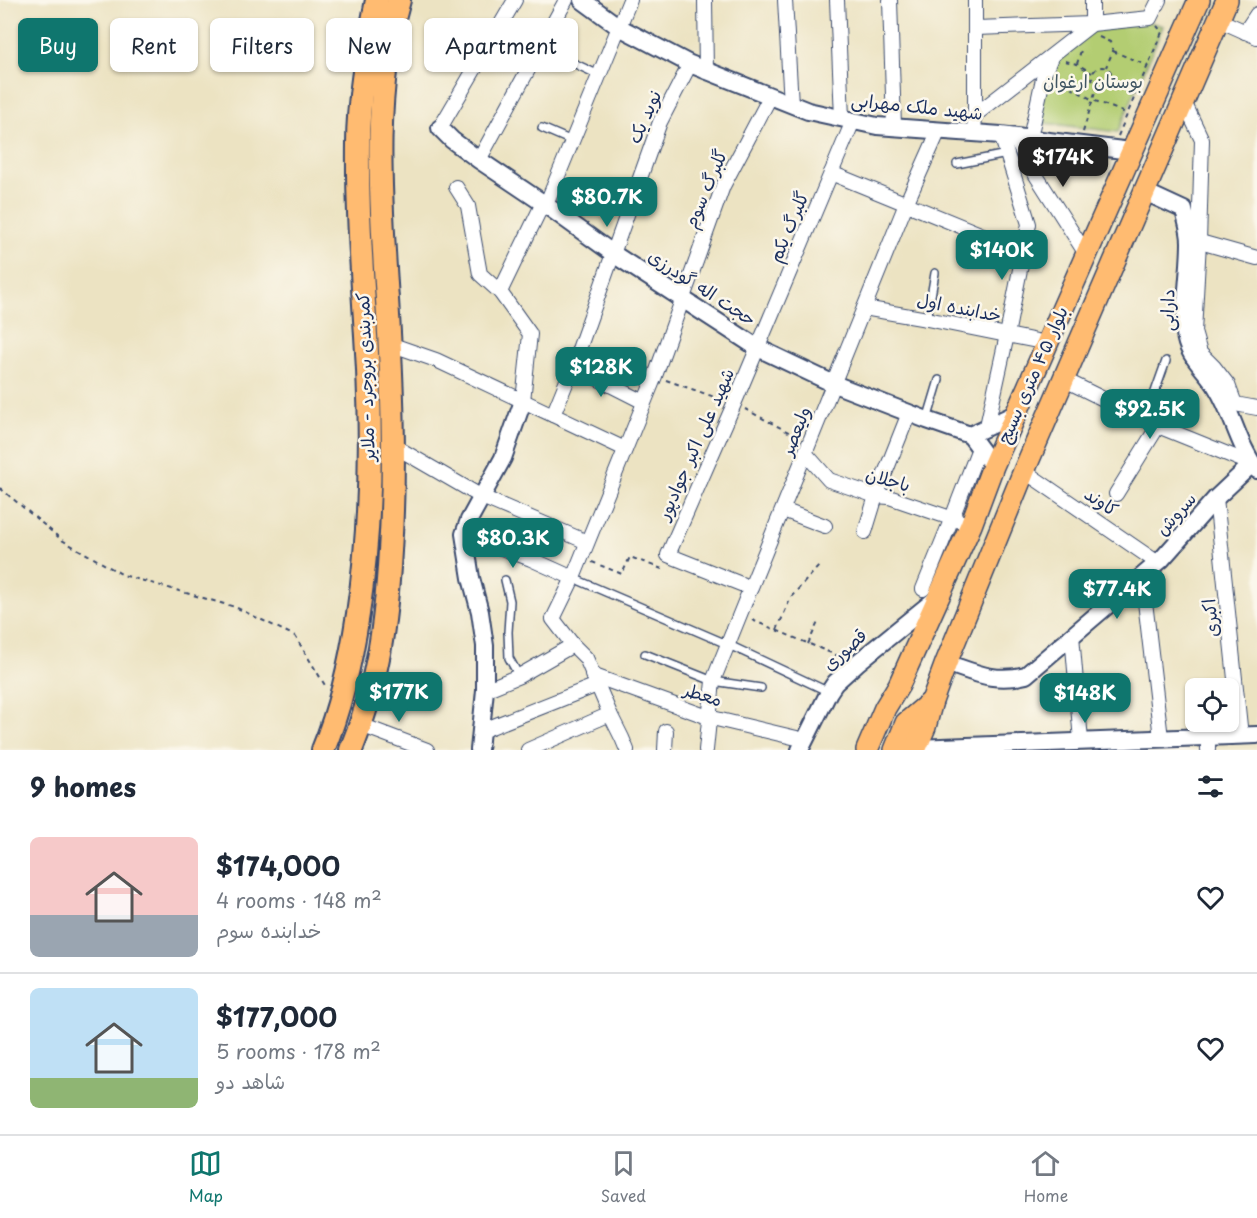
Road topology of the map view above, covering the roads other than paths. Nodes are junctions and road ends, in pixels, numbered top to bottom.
1 (377, 0) edge
2 (399, 0) edge
3 (515, 0) edge
4 (567, 0) edge
5 (582, 0) edge
6 (630, 0) edge
7 (705, 0) edge
8 (785, 0) edge
9 (837, 0) edge
10 (890, 0) edge
11 (975, 0) edge
12 (1092, 0) edge
13 (1159, 0) edge
14 (1199, 0) edge
15 (1227, 0) edge
16 (1257, 14) edge
17 (1219, 20) junction
18 (1092, 24) junction
19 (619, 27) junction
20 (976, 28) junction
21 (1251, 35) edge
22 (1051, 57) junction
23 (690, 64) junction
24 (578, 65) edge
25 (706, 72) junction
26 (600, 75) junction
27 (770, 97) junction
28 (1184, 102) junction
29 (791, 104) junction
30 (975, 115) junction
31 (848, 119) junction
32 (894, 127) junction
33 (440, 128) joint
34 (542, 128) dead end
35 (939, 130) junction
36 (974, 133) junction
37 (1015, 137) junction
38 (572, 141) junction
39 (1131, 151) junction
40 (1007, 154) junction
41 (479, 160) junction
42 (957, 164) dead end
43 (831, 173) junction
44 (456, 188) dead end
45 (1145, 192) junction
46 (544, 204) junction
47 (906, 204) junction
48 (1194, 240) junction
49 (1024, 252) junction
50 (613, 253) junction
51 (1086, 254) junction
52 (1257, 258) edge
53 (935, 273) dead end
54 (500, 292) junction
55 (683, 299) junction
56 (864, 309) junction
57 (927, 319) junction
58 (1007, 335) junction
59 (1047, 344) junction
60 (390, 345) junction
61 (758, 348) junction
62 (1166, 361) dead end
63 (573, 366) junction
64 (1063, 379) junction
65 (939, 380) dead end
66 (834, 384) junction
67 (523, 401) junction
68 (644, 402) junction
69 (1257, 408) edge
70 (909, 413) junction
71 (1017, 413) junction
72 (553, 415) junction
73 (927, 420) junction
74 (1151, 423) junction
75 (987, 426) junction
76 (975, 441) junction
77 (394, 446) junction
78 (808, 448) junction
79 (625, 449) junction
80 (993, 466) junction
81 (1255, 467) edge
82 (1024, 471) junction
83 (1116, 494) dead end
84 (876, 496) junction
85 (482, 497) junction
86 (1216, 498) junction
87 (783, 510) junction
88 (962, 522) junction
89 (825, 526) dead end
90 (865, 532) dead end
91 (464, 534) junction
92 (587, 542) junction
93 (1158, 563) junction
94 (1142, 576) junction
95 (573, 578) junction
96 (505, 580) dead end
97 (751, 588) junction
98 (930, 593) junction
99 (1072, 635) junction
100 (573, 645) junction
101 (729, 645) junction
102 (645, 654) dead end
103 (946, 663) junction
104 (519, 676) junction
105 (595, 680) junction
106 (713, 681) junction
107 (899, 685) junction
108 (760, 688) dead end
109 (485, 690) junction
110 (829, 692) junction
111 (932, 700) junction
112 (610, 714) junction
113 (708, 717) junction
114 (901, 720) junction
115 (361, 725) junction
116 (480, 731) junction
117 (666, 732) dead end
118 (1249, 735) edge
119 (1161, 738) junction
120 (1081, 741) junction
121 (1208, 743) edge
122 (803, 745) edge
123 (1125, 745) edge
124 (966, 748) edge
125 (908, 749) edge
126 (323, 750) edge
127 (351, 750) edge
128 (427, 750) edge
129 (479, 750) edge
130 (528, 750) edge
131 (627, 750) edge
132 (665, 750) edge
133 (706, 750) edge
134 (867, 750) edge
135 (881, 750) edge

1 - 126 highway, کمربندی بروجرد - ملایر
2 - 60 highway, کمربندی بروجرد - ملایر
3 - 33 street
4 - 41 street
5 - 19 street, شهید ملک مهرابی
6 - 19 street
7 - 25 street
8 - 29 street
9 - 31 street
10 - 32 street
11 - 20 street
12 - 18 street
13 - 18 street
14 - 39 main road, بلوار ۴۵ متری بسیج
15 - 17 main road, بلوار ۴۵ متری بسیج
16 - 21 street
17 - 21 street
17 - 28 main road, بلوار ۴۵ متری بسیج
18 - 20 street
18 - 22 street
19 - 23 street, شهید ملک مهرابی
19 - 26 street
20 - 30 street
22 - 30 street
22 - 37 street
23 - 25 street, شهید ملک مهرابی
23 - 50 street, نوید یک
24 - 26 lane
25 - 27 street, شهید ملک مهرابی
26 - 38 street
27 - 29 street, شهید ملک مهرابی
27 - 55 street, گلبرگ سوم
28 - 45 main road, بلوار ۴۵ متری بسیج
28 - 48 street
29 - 31 street, شهید ملک مهرابی
30 - 36 street
31 - 32 street, شهید ملک مهرابی
31 - 43 street, گلبرگ یکم
32 - 35 street, شهید ملک مهرابی
33 - 41 street, حجت اله گودرزی
34 - 38 lane
35 - 36 street, شهید ملک مهرابی
35 - 47 street, ولیعصر
36 - 37 street, شهید ملک مهرابی
37 - 39 street, شهید ملک مهرابی
37 - 40 street
37 - 51 street
38 - 46 street
39 - 51 main road, بلوار ۴۵ متری بسیج
40 - 42 lane
40 - 49 street
41 - 46 street, حجت اله گودرزی
43 - 47 street
43 - 61 street, گلبرگ یکم
44 - 54 street
45 - 48 street, دارابی
45 - 64 main road, بلوار ۴۵ متری بسیج
46 - 50 street, حجت اله گودرزی
46 - 54 street
47 - 49 street
47 - 56 street, ولیعصر
48 - 52 street
48 - 69 street
48 - 81 street, دارابی
49 - 58 street
50 - 55 street, حجت اله گودرزی
50 - 63 street, نوید یک
51 - 59 main road, بلوار ۴۵ متری بسیج
53 - 57 lane
54 - 67 street
55 - 61 street, حجت اله گودرزی
55 - 68 street, گلبرگ سوم
56 - 57 street, خدابنده اول
56 - 66 street, ولیعصر
57 - 58 street, خدابنده اول
58 - 59 street, خدابنده اول
58 - 75 street
59 - 71 main road, بلوار ۴۵ متری بسیج
60 - 67 street
60 - 77 highway, کمربندی بروجرد - ملایر
61 - 66 street, حجت اله گودرزی
61 - 97 street, شهید علی اکبر جوادپور
62 - 74 lane
63 - 68 street
63 - 72 street, نوید یک
64 - 74 street
64 - 82 main road, بلوار ۴۵ متری بسیج
65 - 73 lane
66 - 70 street, حجت اله گودرزی
66 - 78 street, ولیعصر
67 - 72 street
67 - 85 street
68 - 79 street, گلبرگ سوم
70 - 73 street, حجت اله گودرزی
70 - 84 street
71 - 75 street
71 - 80 main road, بلوار ۴۵ متری بسیج
72 - 79 street
73 - 76 street, حجت اله گودرزی
74 - 81 street
74 - 83 street
75 - 76 street
76 - 80 street
76 - 88 street
77 - 85 street
77 - 115 highway, کمربندی بروجرد - ملایر
78 - 84 street, باجلان
78 - 87 street, ولیعصر
79 - 92 street, گلبرگ سوم
80 - 88 main road, بلوار ۴۵ متری بسیج
81 - 86 street, سروش
82 - 93 street, کاوند
82 - 103 main road, بلوار ۴۵ متری بسیج
84 - 88 street, باجلان
84 - 90 street
85 - 91 street
85 - 92 street
86 - 93 street, سروش
86 - 118 street, اکبری
87 - 89 street
87 - 97 street, ولیعصر
88 - 98 main road, بلوار ۴۵ متری بسیج
91 - 95 street
91 - 109 street
92 - 95 street, گلبرگ سوم
93 - 94 street, سروش
94 - 99 street, سروش
94 - 119 street
95 - 100 street, گلبرگ سوم
95 - 101 lane
96 - 104 lane
97 - 101 street, ولیعصر
98 - 107 main road, بلوار ۴۵ متری بسیج
98 - 110 street, قصوری
99 - 103 street, سروش
99 - 120 street
100 - 104 street
100 - 105 street
101 - 106 street, ولیعصر
101 - 110 lane
102 - 106 lane
103 - 111 main road, بلوار ۴۵ متری بسیج
104 - 109 street
105 - 112 street
105 - 113 street, معطر
105 - 116 street
106 - 108 lane
106 - 113 street, ولیعصر
107 - 114 main road
107 - 134 main road, بلوار ۴۵ متری بسیج
109 - 116 street
110 - 122 street, قصوری
111 - 114 main road
111 - 125 main road, بلوار ۴۵ متری بسیج
112 - 130 street
112 - 131 street
113 - 122 street, معطر
113 - 133 street, ولیعصر
114 - 125 main road
114 - 135 main road
115 - 127 highway, کمربندی بروجرد - ملایر
115 - 128 street
116 - 129 street
117 - 132 street
118 - 121 street
119 - 121 street
119 - 123 street
120 - 123 street
120 - 124 street
124 - 125 street

